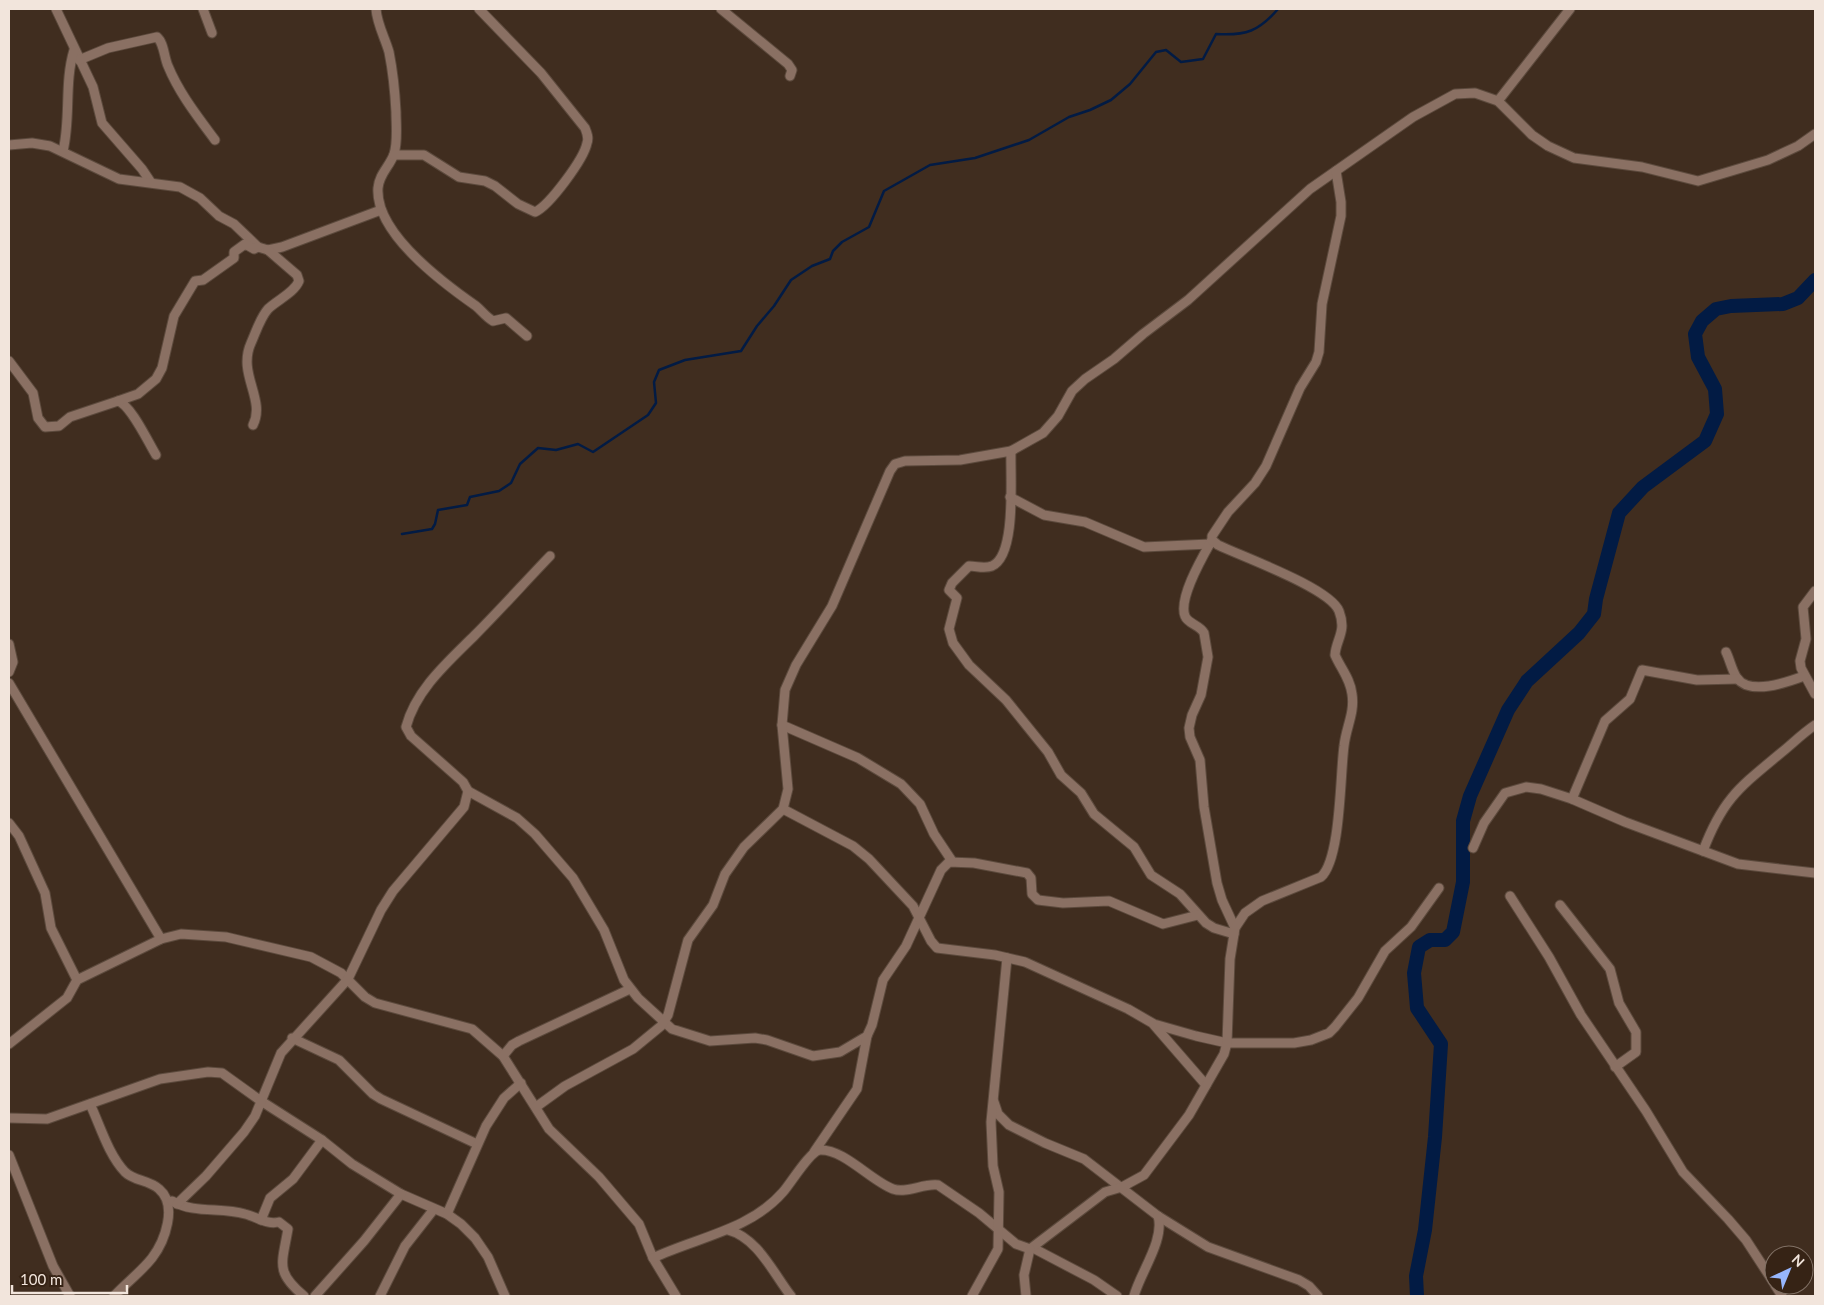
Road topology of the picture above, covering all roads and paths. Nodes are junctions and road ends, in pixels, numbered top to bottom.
1 (56, 9) edge
2 (202, 9) edge
3 (376, 9) edge
4 (479, 9) edge
5 (721, 9) edge
6 (1570, 9) edge
7 (212, 33) dead end
8 (74, 50) junction
9 (79, 60) junction
10 (790, 76) dead end
11 (1498, 101) junction
12 (1815, 134) edge
13 (215, 140) dead end
14 (9, 145) edge
15 (63, 151) junction
16 (394, 154) junction
17 (1336, 171) junction
18 (150, 181) junction
19 (381, 210) junction
20 (258, 247) junction
21 (268, 250) junction
22 (527, 336) dead end
23 (9, 361) edge
24 (118, 401) junction
25 (253, 425) dead end
26 (1011, 451) junction
27 (156, 455) dead end
28 (1010, 497) junction
29 (1211, 542) junction
30 (550, 556) dead end
31 (1815, 591) edge
32 (9, 644) edge
33 (1726, 652) dead end
34 (9, 672) edge
35 (1804, 676) junction
36 (1738, 679) junction
37 (9, 684) edge
38 (1815, 694) edge
39 (782, 725) junction
40 (1815, 725) edge
41 (468, 792) junction
42 (1572, 799) junction
43 (783, 809) junction
44 (9, 823) edge
45 (1473, 848) dead end
46 (1703, 851) junction
47 (952, 862) junction
48 (1815, 873) edge
49 (1439, 888) dead end
50 (1510, 896) dead end
51 (1560, 905) dead end
52 (919, 915) junction
53 (1198, 915) junction
54 (1234, 931) junction
55 (161, 939) junction
56 (1007, 958) junction
57 (348, 979) junction
58 (77, 980) junction
59 (630, 990) junction
60 (663, 1022) junction
61 (1154, 1024) junction
62 (867, 1036) junction
63 (292, 1038) junction
64 (1227, 1043) junction
65 (9, 1044) edge
66 (504, 1056) junction
67 (1615, 1067) junction
68 (521, 1083) junction
69 (1206, 1085) junction
70 (261, 1101) junction
71 (994, 1102) junction
72 (90, 1104) junction
73 (536, 1108) junction
74 (9, 1118) edge
75 (322, 1140) junction
76 (477, 1144) junction
77 (814, 1152) junction
78 (9, 1155) edge
79 (1122, 1187) junction
80 (401, 1194) junction
81 (167, 1198) junction
82 (177, 1204) junction
83 (434, 1208) junction
84 (447, 1214) junction
85 (1158, 1216) junction
86 (261, 1220) junction
87 (728, 1230) junction
88 (998, 1230) junction
89 (1032, 1249) junction
90 (653, 1258) junction
91 (1764, 1268) edge
92 (70, 1296) edge
93 (114, 1296) edge
94 (304, 1296) edge
95 (315, 1296) edge
96 (380, 1296) edge
97 (505, 1296) edge
98 (676, 1296) edge
99 (791, 1296) edge
100 (972, 1296) edge
101 (1026, 1296) edge
102 (1118, 1296) edge
103 (1134, 1296) edge
104 (1318, 1296) edge

1 - 8 street
2 - 7 street
3 - 16 street
4 - 16 street
5 - 10 street
6 - 11 street
8 - 9 street
8 - 15 street
9 - 13 street
9 - 18 street
11 - 12 street
11 - 17 street
14 - 15 street
15 - 18 street
16 - 19 street
17 - 26 street
17 - 29 street
18 - 20 street
19 - 21 street
19 - 22 street
20 - 21 street
20 - 24 street
21 - 25 street
23 - 24 street
24 - 27 street
26 - 28 street
26 - 39 street
28 - 29 street
28 - 53 street
29 - 54 street
29 - 54 street
30 - 41 street
31 - 35 street
32 - 34 street
33 - 36 street
35 - 36 street
35 - 38 street
36 - 42 street
37 - 55 street
39 - 43 street
39 - 47 street
40 - 46 street
41 - 57 street
41 - 59 street
42 - 45 street
42 - 46 street
43 - 52 street
43 - 60 street
44 - 58 street
46 - 48 street
47 - 52 street
47 - 53 street
49 - 64 street
50 - 67 street
51 - 67 street
52 - 56 street
52 - 62 street
53 - 54 street
54 - 64 street
55 - 57 street
55 - 58 street
56 - 61 street
56 - 71 street
57 - 63 street
57 - 66 street
58 - 65 street
59 - 60 street
59 - 66 street
60 - 62 street
60 - 73 street
61 - 64 street
61 - 69 street
62 - 77 street
63 - 70 street
63 - 76 street
64 - 69 street
66 - 68 street
67 - 91 street
68 - 73 street
68 - 76 street
69 - 79 street
70 - 72 street
70 - 75 street
70 - 82 street
71 - 79 street
71 - 88 street
72 - 74 street
72 - 81 street
73 - 90 street
75 - 80 street
75 - 86 street
76 - 84 street
77 - 87 street
77 - 88 street
78 - 92 street
79 - 85 street
79 - 89 street
80 - 83 street
80 - 95 street
81 - 82 street
81 - 93 street
82 - 86 street
83 - 84 street
83 - 96 street
84 - 97 street
85 - 103 street
85 - 104 street
86 - 94 street
87 - 90 street
87 - 99 street
88 - 89 street
88 - 100 street
89 - 101 street
89 - 102 street
90 - 98 street

